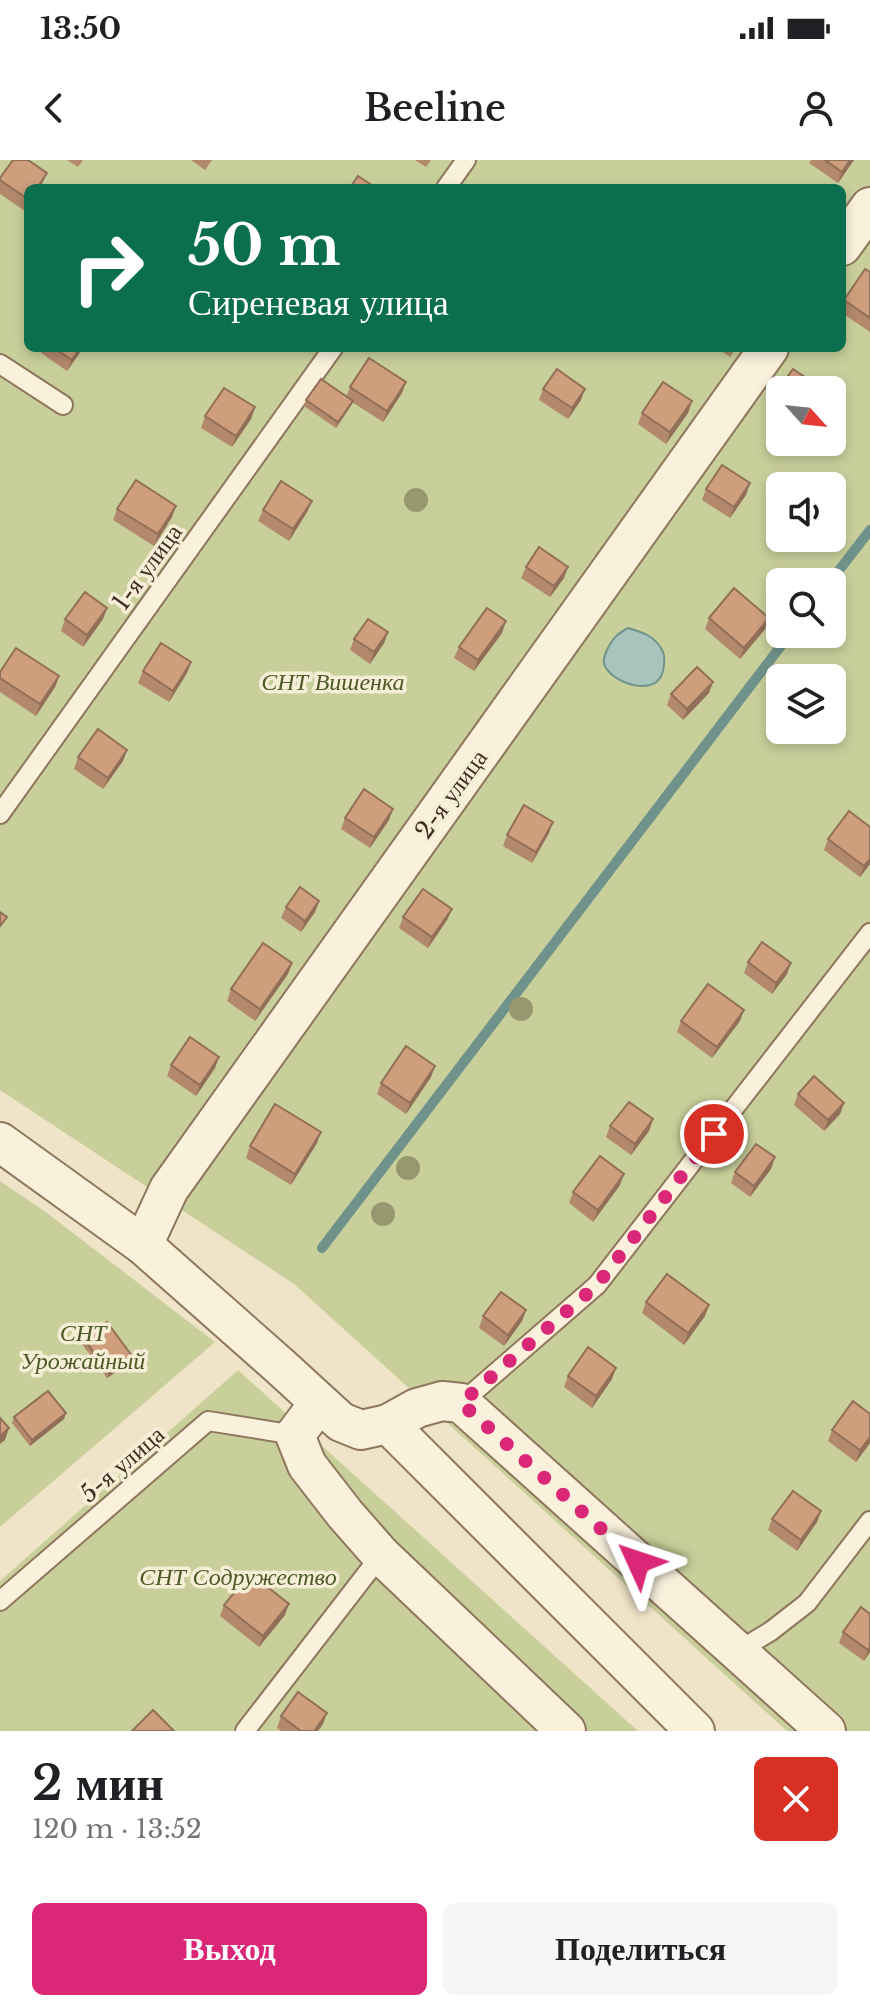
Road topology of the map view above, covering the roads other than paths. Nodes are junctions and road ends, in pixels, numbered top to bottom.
1 (466, 160) edge
2 (449, 184) edge
3 (870, 207) edge
4 (846, 240) edge
5 (330, 352) edge
6 (766, 352) edge
7 (0, 364) edge
8 (63, 405) dead end
9 (0, 814) edge
10 (870, 933) edge
11 (0, 1142) edge
12 (143, 1245) junction
13 (319, 1403) junction
14 (461, 1403) junction
15 (388, 1424) junction
16 (295, 1435) junction
17 (870, 1521) edge
18 (381, 1555) junction
19 (0, 1601) edge
20 (738, 1651) junction
21 (245, 1731) edge
22 (566, 1731) edge
23 (695, 1731) edge
24 (826, 1731) edge

1 - 2 lane
3 - 4 street
5 - 9 lane, 1-я улица
6 - 12 street, 2-я улица
7 - 8 lane
10 - 14 lane
11 - 12 street
12 - 13 street
13 - 15 street
13 - 16 street
14 - 15 street
14 - 20 street
15 - 23 street
16 - 18 street
16 - 19 lane, 5-я улица
17 - 20 lane
18 - 21 lane
18 - 22 street
20 - 24 street

